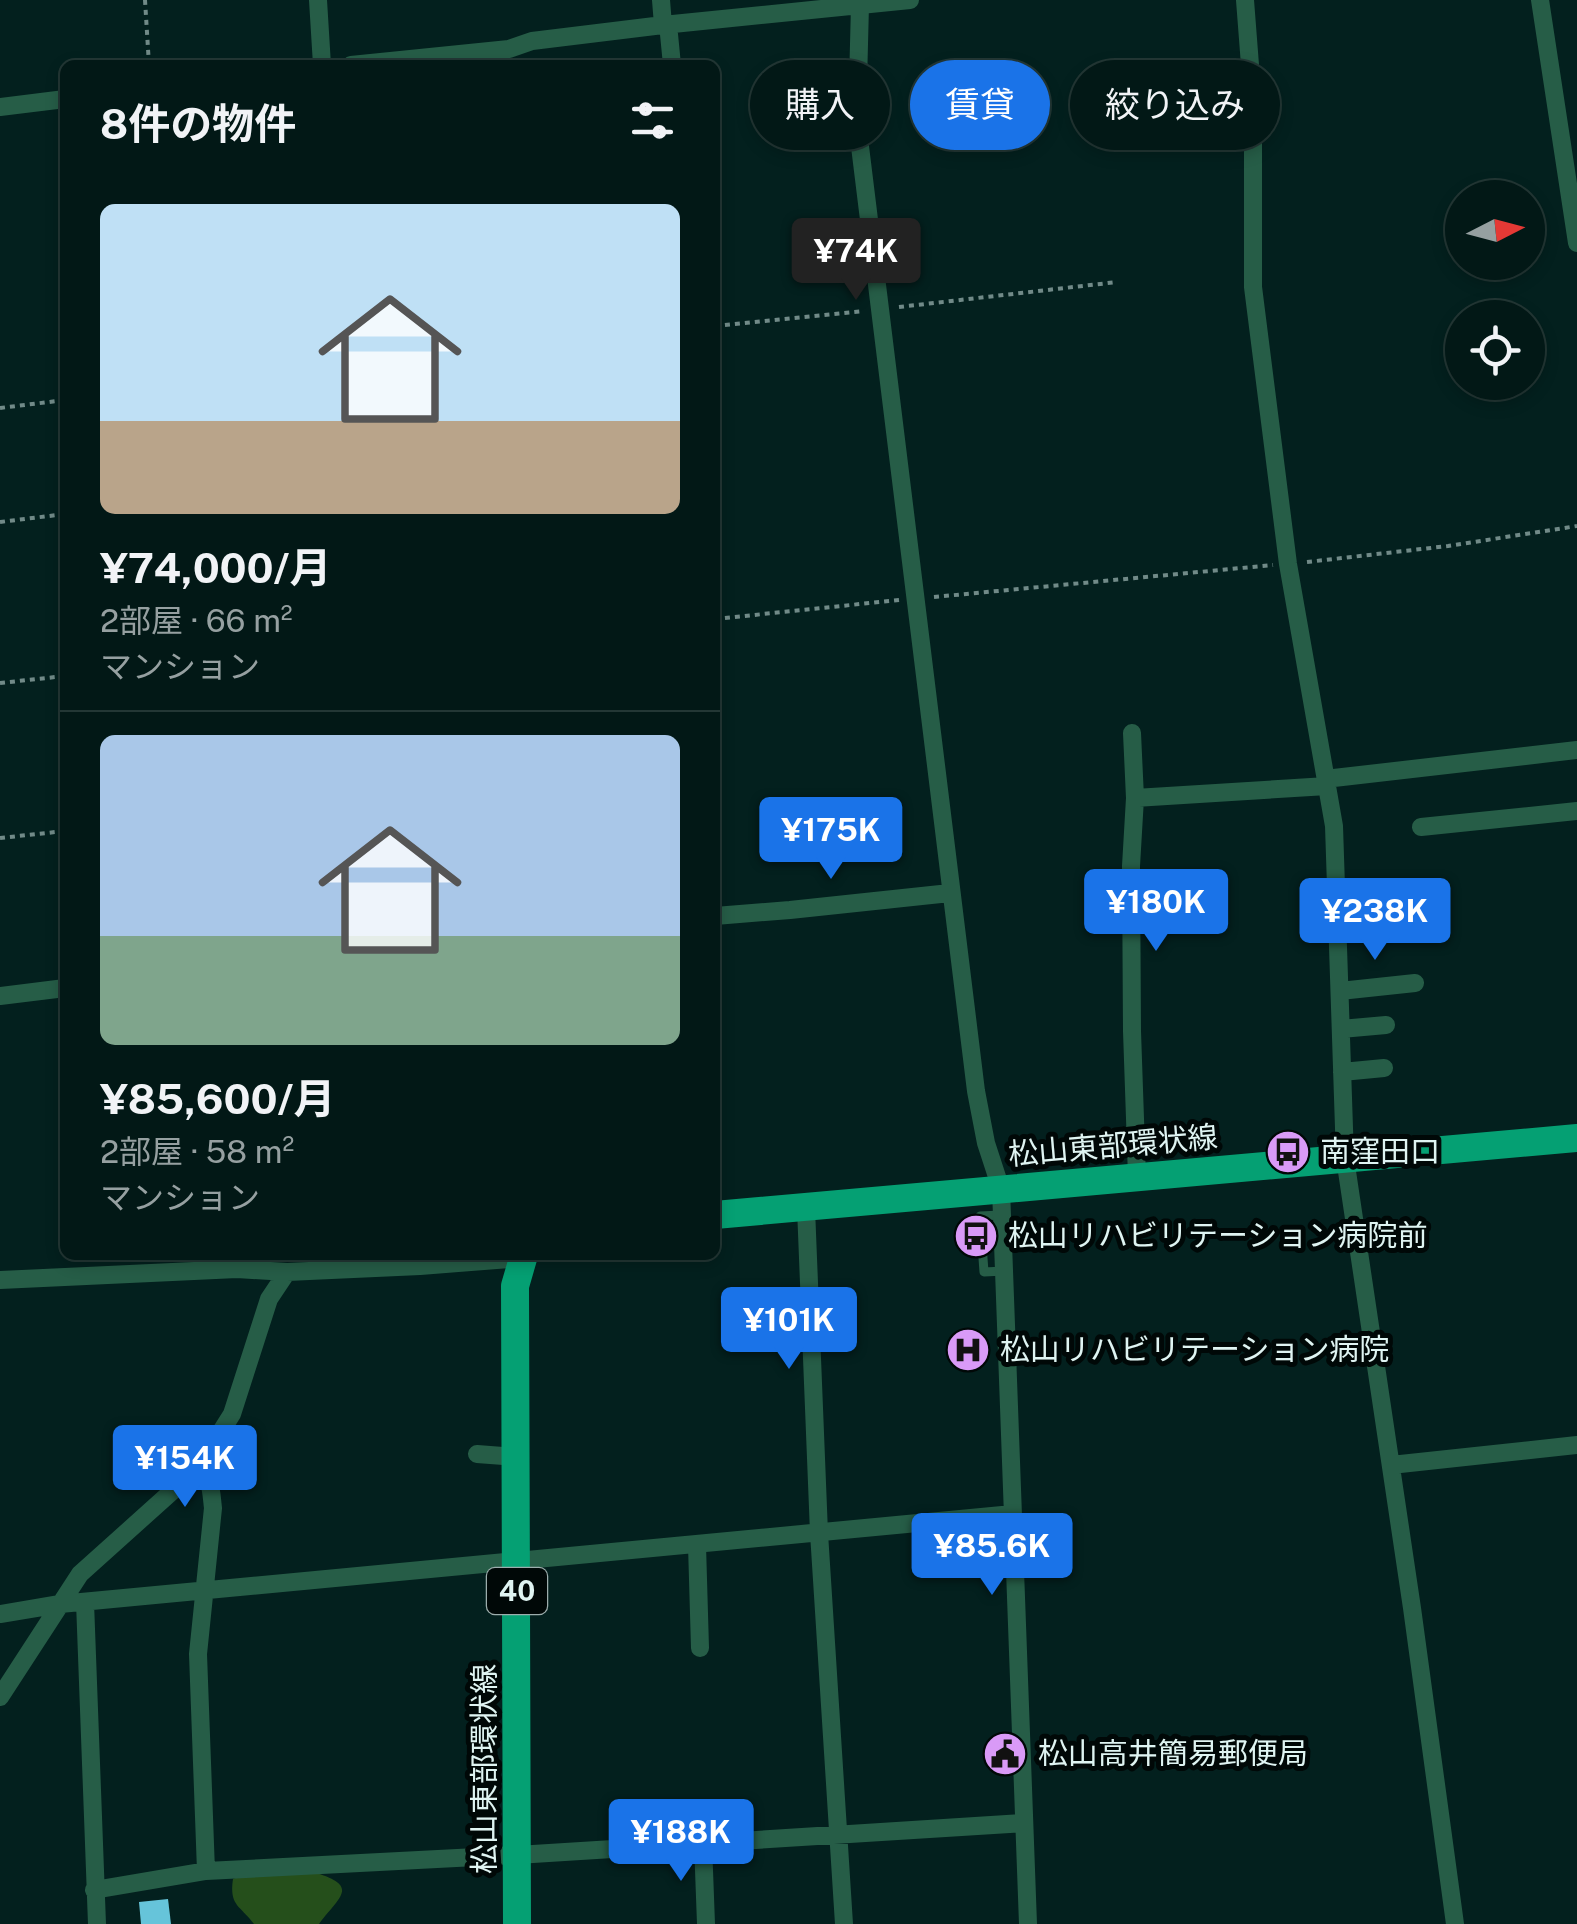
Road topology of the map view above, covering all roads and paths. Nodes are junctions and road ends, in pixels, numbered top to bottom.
1 (145, 0) edge
2 (318, 0) edge
3 (661, 0) edge
4 (910, 0) edge
5 (1245, 0) edge
6 (1540, 0) edge
7 (860, 5) junction
8 (665, 25) junction
9 (510, 57) edge
10 (149, 60) edge
11 (322, 60) edge
12 (450, 60) edge
13 (671, 60) edge
14 (60, 100) edge
15 (0, 107) edge
16 (1575, 220) edge
17 (1577, 243) edge
18 (1118, 282) dead end
19 (880, 310) junction
20 (720, 326) edge
21 (60, 401) edge
22 (0, 408) edge
23 (60, 515) edge
24 (0, 522) edge
25 (1577, 526) edge
26 (1288, 564) junction
27 (916, 599) junction
28 (720, 619) edge
29 (60, 677) edge
30 (0, 683) edge
31 (1132, 733) dead end
32 (1577, 750) edge
33 (1326, 782) junction
34 (1135, 798) junction
35 (1577, 812) edge
36 (1421, 826) dead end
37 (60, 832) edge
38 (0, 838) edge
39 (950, 893) junction
40 (720, 916) edge
41 (1415, 983) dead end
42 (60, 989) edge
43 (1340, 991) junction
44 (0, 996) edge
45 (1386, 1024) dead end
46 (1341, 1029) junction
47 (1384, 1068) dead end
48 (1342, 1072) junction
49 (1577, 1138) edge
50 (1344, 1158) junction
51 (1137, 1177) junction
52 (1002, 1202) junction
53 (806, 1208) junction
54 (720, 1215) edge
55 (382, 1260) edge
56 (482, 1260) edge
57 (522, 1260) edge
58 (287, 1272) junction
59 (0, 1280) edge
60 (1577, 1446) edge
61 (478, 1454) dead end
62 (516, 1456) junction
63 (1391, 1466) junction
64 (198, 1468) junction
65 (1013, 1514) junction
66 (819, 1533) junction
67 (697, 1544) junction
68 (517, 1562) junction
69 (204, 1591) junction
70 (85, 1602) junction
71 (60, 1604) junction
72 (0, 1614) edge
73 (700, 1648) dead end
74 (0, 1697) edge
75 (1024, 1823) junction
76 (840, 1834) junction
77 (704, 1843) junction
78 (518, 1854) junction
79 (206, 1871) junction
80 (94, 1890) junction
81 (96, 1924) edge
82 (518, 1924) edge
83 (706, 1924) edge
84 (844, 1924) edge
85 (1028, 1924) edge
86 (1455, 1924) edge

1 - 10 path
2 - 11 street
3 - 8 street
4 - 7 street
5 - 26 street
6 - 16 street
7 - 8 street
7 - 19 street
8 - 9 street
8 - 13 street
9 - 12 street
14 - 15 street
16 - 17 street
18 - 19 path
19 - 20 path
19 - 27 street
21 - 22 path
23 - 24 path
25 - 26 path
26 - 27 path
26 - 33 street
27 - 28 path
27 - 39 street
29 - 30 path
31 - 34 street
32 - 33 street
33 - 34 street
33 - 43 street
34 - 51 street
35 - 36 street
37 - 38 path
39 - 40 street
39 - 52 street
41 - 43 street
42 - 44 street
43 - 46 street
45 - 46 street
46 - 48 street
47 - 48 street
48 - 50 street
49 - 50 main road, 松山東部環状線
50 - 51 main road, 松山東部環状線
50 - 63 street
51 - 52 main road, 松山東部環状線
52 - 53 main road, 松山東部環状線
52 - 65 street
53 - 54 main road, 松山東部環状線
53 - 66 street
55 - 56 street
55 - 58 street
57 - 62 main road, 松山東部環状線 / 40
58 - 59 street
58 - 64 street
60 - 63 street
61 - 62 street
62 - 68 main road, 松山東部環状線 / 40
63 - 86 street
64 - 69 street
64 - 71 street
65 - 66 street
65 - 75 street
66 - 67 street
66 - 76 street
67 - 68 street
67 - 73 street
68 - 69 street
68 - 78 main road, 松山東部環状線 / 40
69 - 70 street
69 - 79 street
70 - 71 street
70 - 80 street
71 - 72 street
71 - 74 street
75 - 76 street
75 - 85 street
76 - 77 street
76 - 84 street
77 - 78 street
77 - 83 street
78 - 79 street
78 - 82 main road, 松山東部環状線 / 40
79 - 80 street
80 - 81 street

